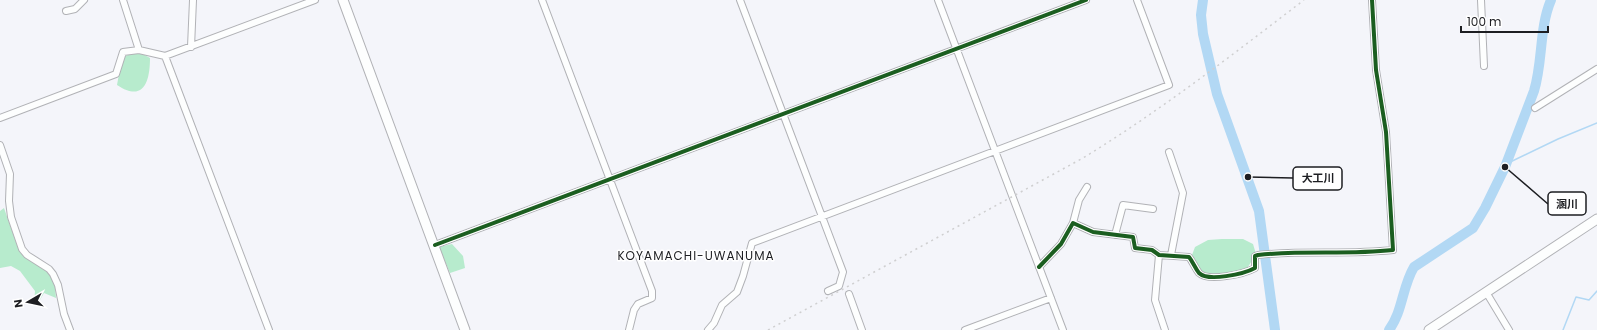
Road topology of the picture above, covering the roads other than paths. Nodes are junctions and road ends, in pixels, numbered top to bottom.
1 (84, 0) edge
2 (123, 0) edge
3 (193, 0) edge
4 (315, 0) edge
5 (343, 0) edge
6 (542, 0) edge
7 (740, 0) edge
8 (938, 0) edge
9 (1086, 0) edge
10 (1137, 0) edge
11 (1372, 0) edge
12 (1481, 0) edge
13 (66, 11) dead end
14 (190, 47) junction
15 (957, 49) junction
16 (139, 50) junction
17 (165, 56) junction
18 (1484, 66) dead end
19 (1597, 69) edge
20 (1535, 108) dead end
21 (783, 114) junction
22 (0, 118) edge
23 (0, 145) edge
24 (996, 151) junction
25 (1168, 152) dead end
26 (609, 180) junction
27 (1088, 187) dead end
28 (1153, 209) dead end
29 (821, 217) junction
30 (1597, 219) edge
31 (1073, 223) junction
32 (1115, 235) junction
33 (435, 245) junction
34 (1171, 254) junction
35 (1159, 255) junction
36 (1039, 266) junction
37 (828, 291) dead end
38 (1486, 292) junction
39 (849, 294) dead end
40 (1051, 298) junction
41 (70, 330) edge
42 (269, 330) edge
43 (465, 330) edge
44 (629, 330) edge
45 (708, 330) edge
46 (862, 330) edge
47 (965, 330) edge
48 (1063, 330) edge
49 (1165, 330) edge
50 (1428, 330) edge
51 (1509, 330) edge

1 - 13 street
2 - 16 street
3 - 14 street
4 - 14 street
5 - 33 street
6 - 26 street
7 - 21 street
8 - 15 street
9 - 15 street
10 - 24 street
11 - 34 street
12 - 18 street
14 - 17 street
15 - 21 street
15 - 24 street
16 - 17 street
16 - 22 street
17 - 42 street
19 - 20 street
21 - 26 street
21 - 29 street
23 - 41 street
24 - 29 street
24 - 36 street
25 - 34 street
26 - 33 street
26 - 44 street
27 - 31 street
28 - 32 street
29 - 37 street
29 - 45 street
30 - 38 street
31 - 32 street
31 - 36 street
32 - 35 street
33 - 43 street
34 - 35 street
35 - 49 street
36 - 40 street
38 - 50 street
38 - 51 street
39 - 46 street
40 - 47 street
40 - 48 street

